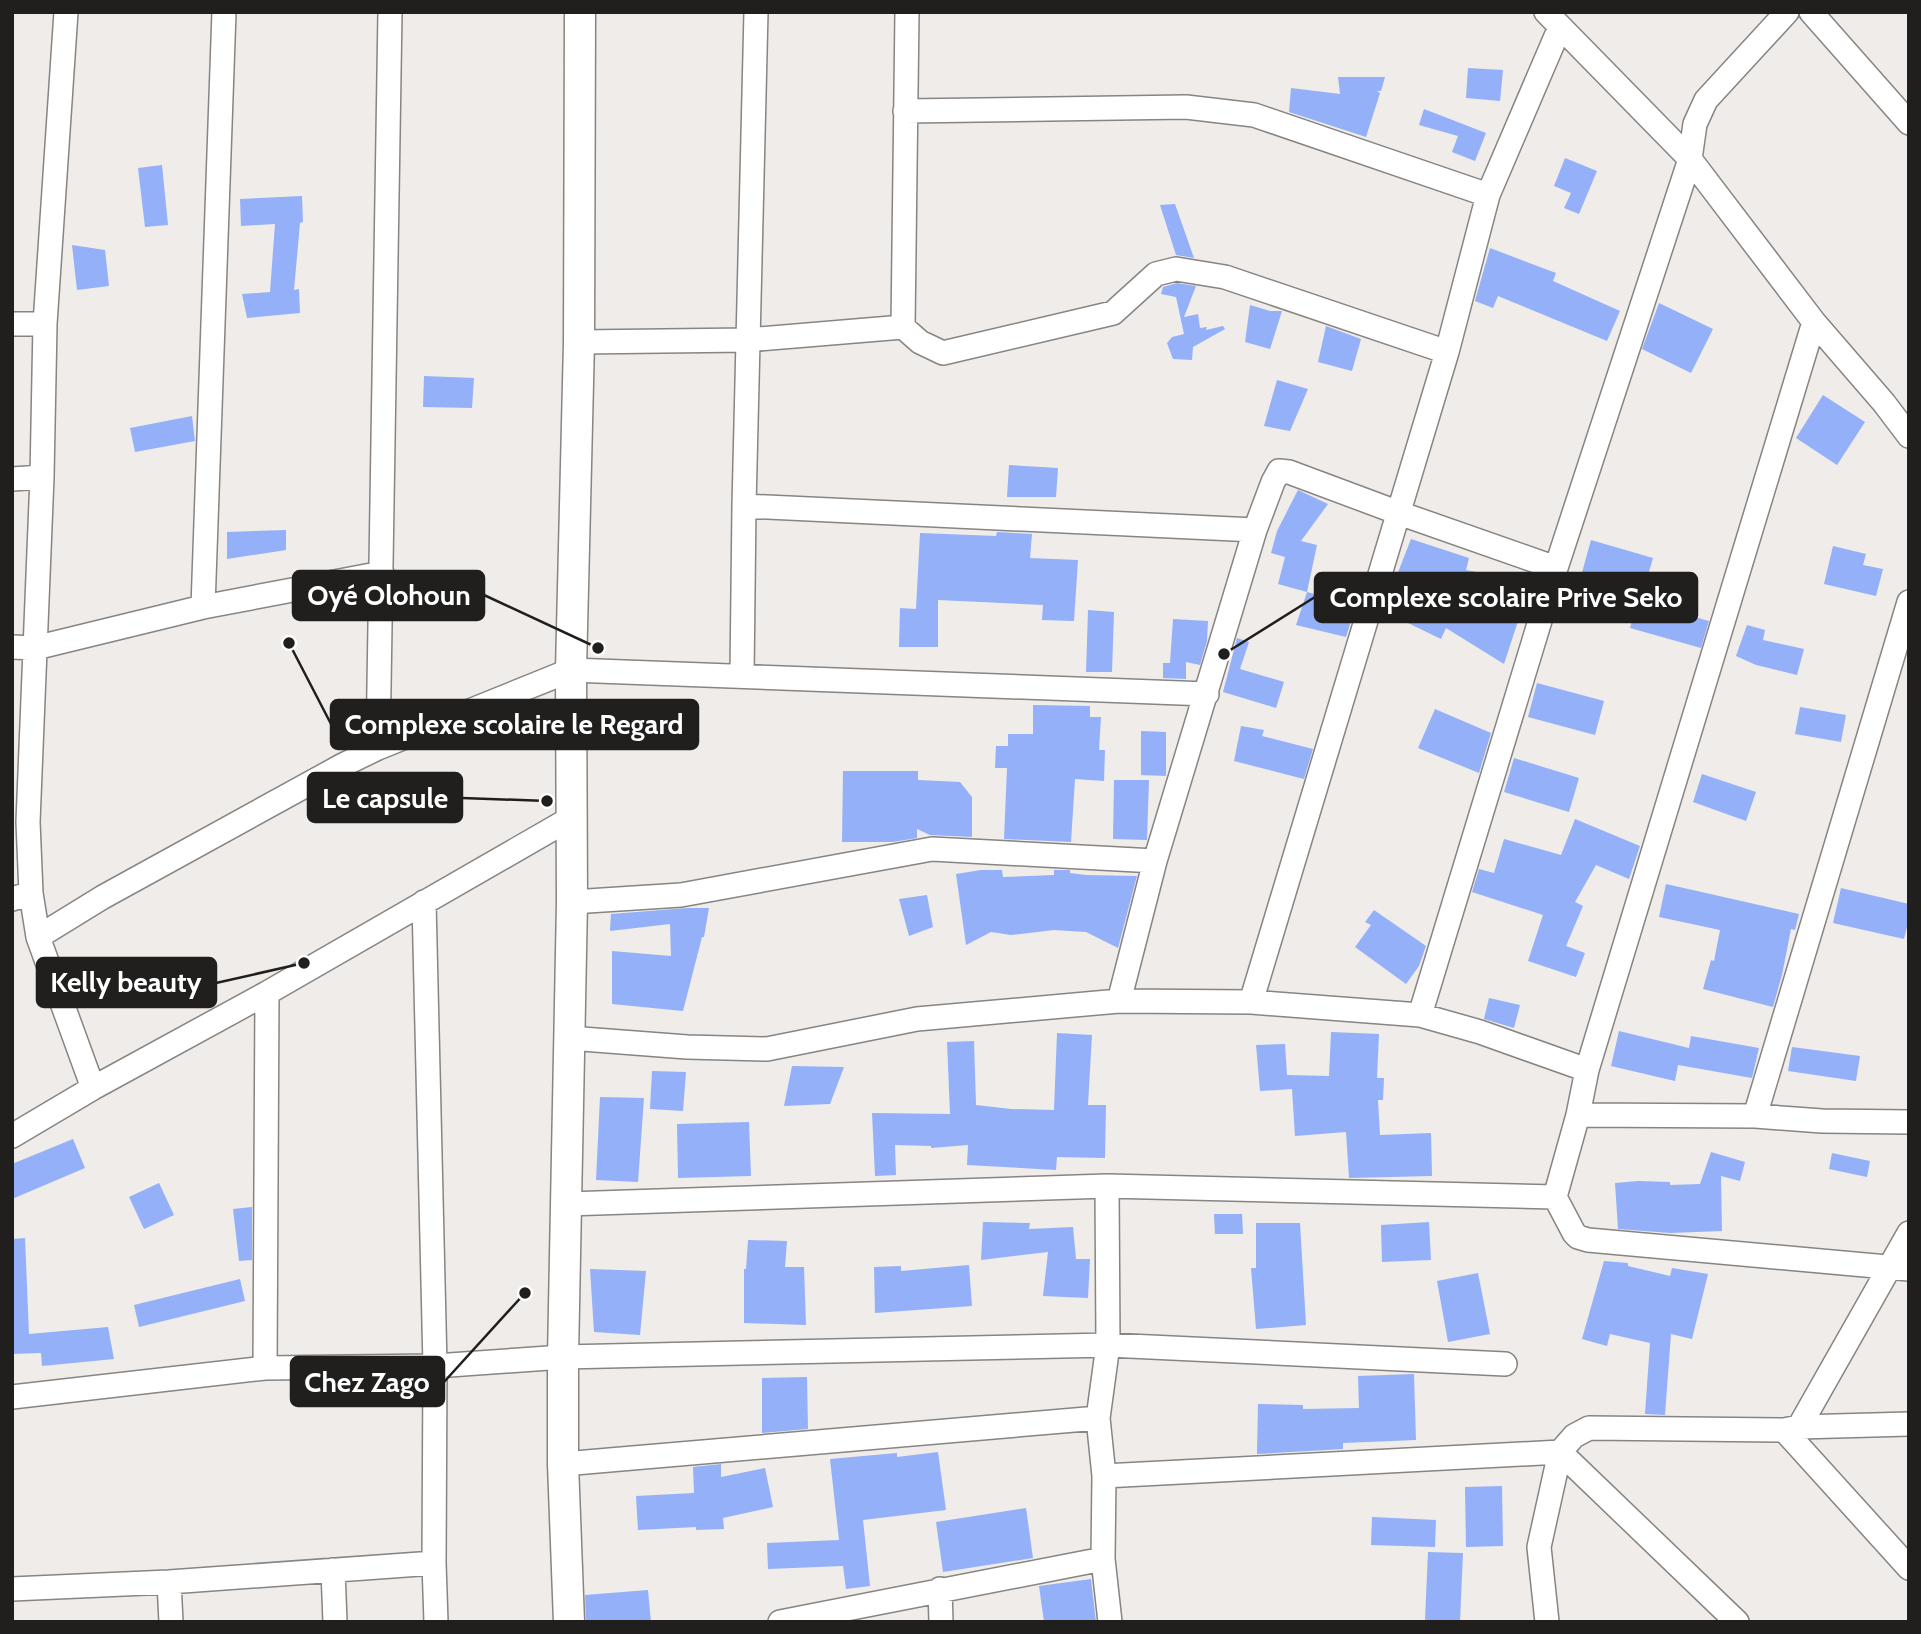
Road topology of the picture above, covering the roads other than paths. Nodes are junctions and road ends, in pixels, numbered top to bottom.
1 (66, 12) edge
2 (224, 12) edge
3 (390, 12) edge
4 (580, 12) edge
5 (756, 12) edge
6 (907, 12) edge
7 (1787, 12) edge
8 (1811, 12) edge
9 (1553, 19) edge
10 (905, 111) junction
11 (1909, 123) edge
12 (1690, 159) junction
13 (1489, 195) junction
14 (1814, 321) junction
15 (12, 324) edge
16 (45, 324) junction
17 (903, 327) junction
18 (747, 340) junction
19 (579, 342) junction
20 (1447, 352) junction
21 (1909, 436) edge
22 (42, 477) junction
23 (12, 480) edge
24 (744, 506) junction
25 (1399, 513) junction
26 (1255, 530) junction
27 (1556, 568) junction
28 (382, 573) junction
29 (1909, 602) edge
30 (203, 607) junction
31 (24, 648) edge
32 (571, 670) junction
33 (742, 676) junction
34 (1207, 694) junction
35 (378, 748) junction
36 (573, 817) junction
37 (20, 822) edge
38 (1155, 861) junction
39 (22, 896) edge
40 (424, 902) junction
41 (572, 902) junction
42 (38, 937) junction
43 (267, 993) junction
44 (1119, 1002) junction
45 (1251, 1002) junction
46 (1420, 1015) junction
47 (569, 1038) junction
48 (1587, 1070) junction
49 (93, 1088) junction
50 (1578, 1115) junction
51 (1755, 1116) junction
52 (1909, 1122) edge
53 (12, 1136) edge
54 (1107, 1186) junction
55 (1555, 1197) junction
56 (567, 1204) junction
57 (1909, 1233) edge
58 (1899, 1268) edge
59 (1108, 1345) junction
60 (563, 1357) junction
61 (1506, 1364) dead end
62 (435, 1366) junction
63 (265, 1368) junction
64 (12, 1397) edge
65 (1098, 1418) junction
66 (1909, 1424) edge
67 (1791, 1428) junction
68 (1560, 1452) junction
69 (563, 1464) junction
70 (1104, 1476) junction
71 (1102, 1559) junction
72 (434, 1563) junction
73 (1909, 1568) edge
74 (333, 1570) junction
75 (169, 1582) junction
76 (12, 1589) edge
77 (940, 1589) junction
78 (171, 1622) edge
79 (335, 1622) edge
80 (436, 1622) edge
81 (569, 1622) edge
82 (780, 1622) edge
83 (941, 1622) edge
84 (1110, 1622) edge
85 (1547, 1622) edge
86 (1737, 1622) edge

1 - 16 street
2 - 30 street
3 - 28 street
4 - 19 main road
5 - 18 street
6 - 10 street
7 - 12 street
8 - 11 street
9 - 12 street
9 - 13 street
10 - 13 street
10 - 17 street
12 - 14 street
12 - 27 street
13 - 20 street
14 - 21 street
14 - 48 street
15 - 16 street
16 - 22 street
17 - 18 street
17 - 20 street
18 - 19 street
18 - 24 street
19 - 32 main road
20 - 25 street
22 - 23 street
22 - 31 street
24 - 26 street
24 - 33 street
25 - 26 street
25 - 27 street
25 - 45 street
26 - 34 street
27 - 46 street
28 - 30 street
28 - 35 street
29 - 51 street
30 - 31 street
31 - 37 street
32 - 33 street
32 - 35 street
32 - 36 main road
33 - 34 street
34 - 38 street
35 - 42 street
36 - 40 street
36 - 41 main road
37 - 39 street
38 - 41 street
38 - 44 street
39 - 42 street
40 - 43 street
40 - 62 street
41 - 47 main road
42 - 49 street
43 - 49 street
43 - 63 street
44 - 45 street
44 - 47 street
45 - 46 street
46 - 48 street
47 - 56 main road
48 - 50 street
49 - 53 street
50 - 51 street
50 - 55 street
51 - 52 street
54 - 55 street
54 - 56 street
54 - 59 street
55 - 58 street
56 - 60 main road
57 - 58 street
58 - 67 street
59 - 60 street
59 - 61 street
59 - 65 street
60 - 62 street
60 - 69 main road
62 - 63 street
62 - 72 street
63 - 64 street
65 - 69 street
65 - 70 street
66 - 67 street
67 - 68 street
67 - 73 street
68 - 70 street
68 - 85 street
68 - 86 street
69 - 81 main road
70 - 71 street
71 - 77 street
71 - 84 street
72 - 74 street
72 - 80 street
74 - 75 street
74 - 79 street
75 - 76 street
75 - 78 street
77 - 82 street
77 - 83 street

